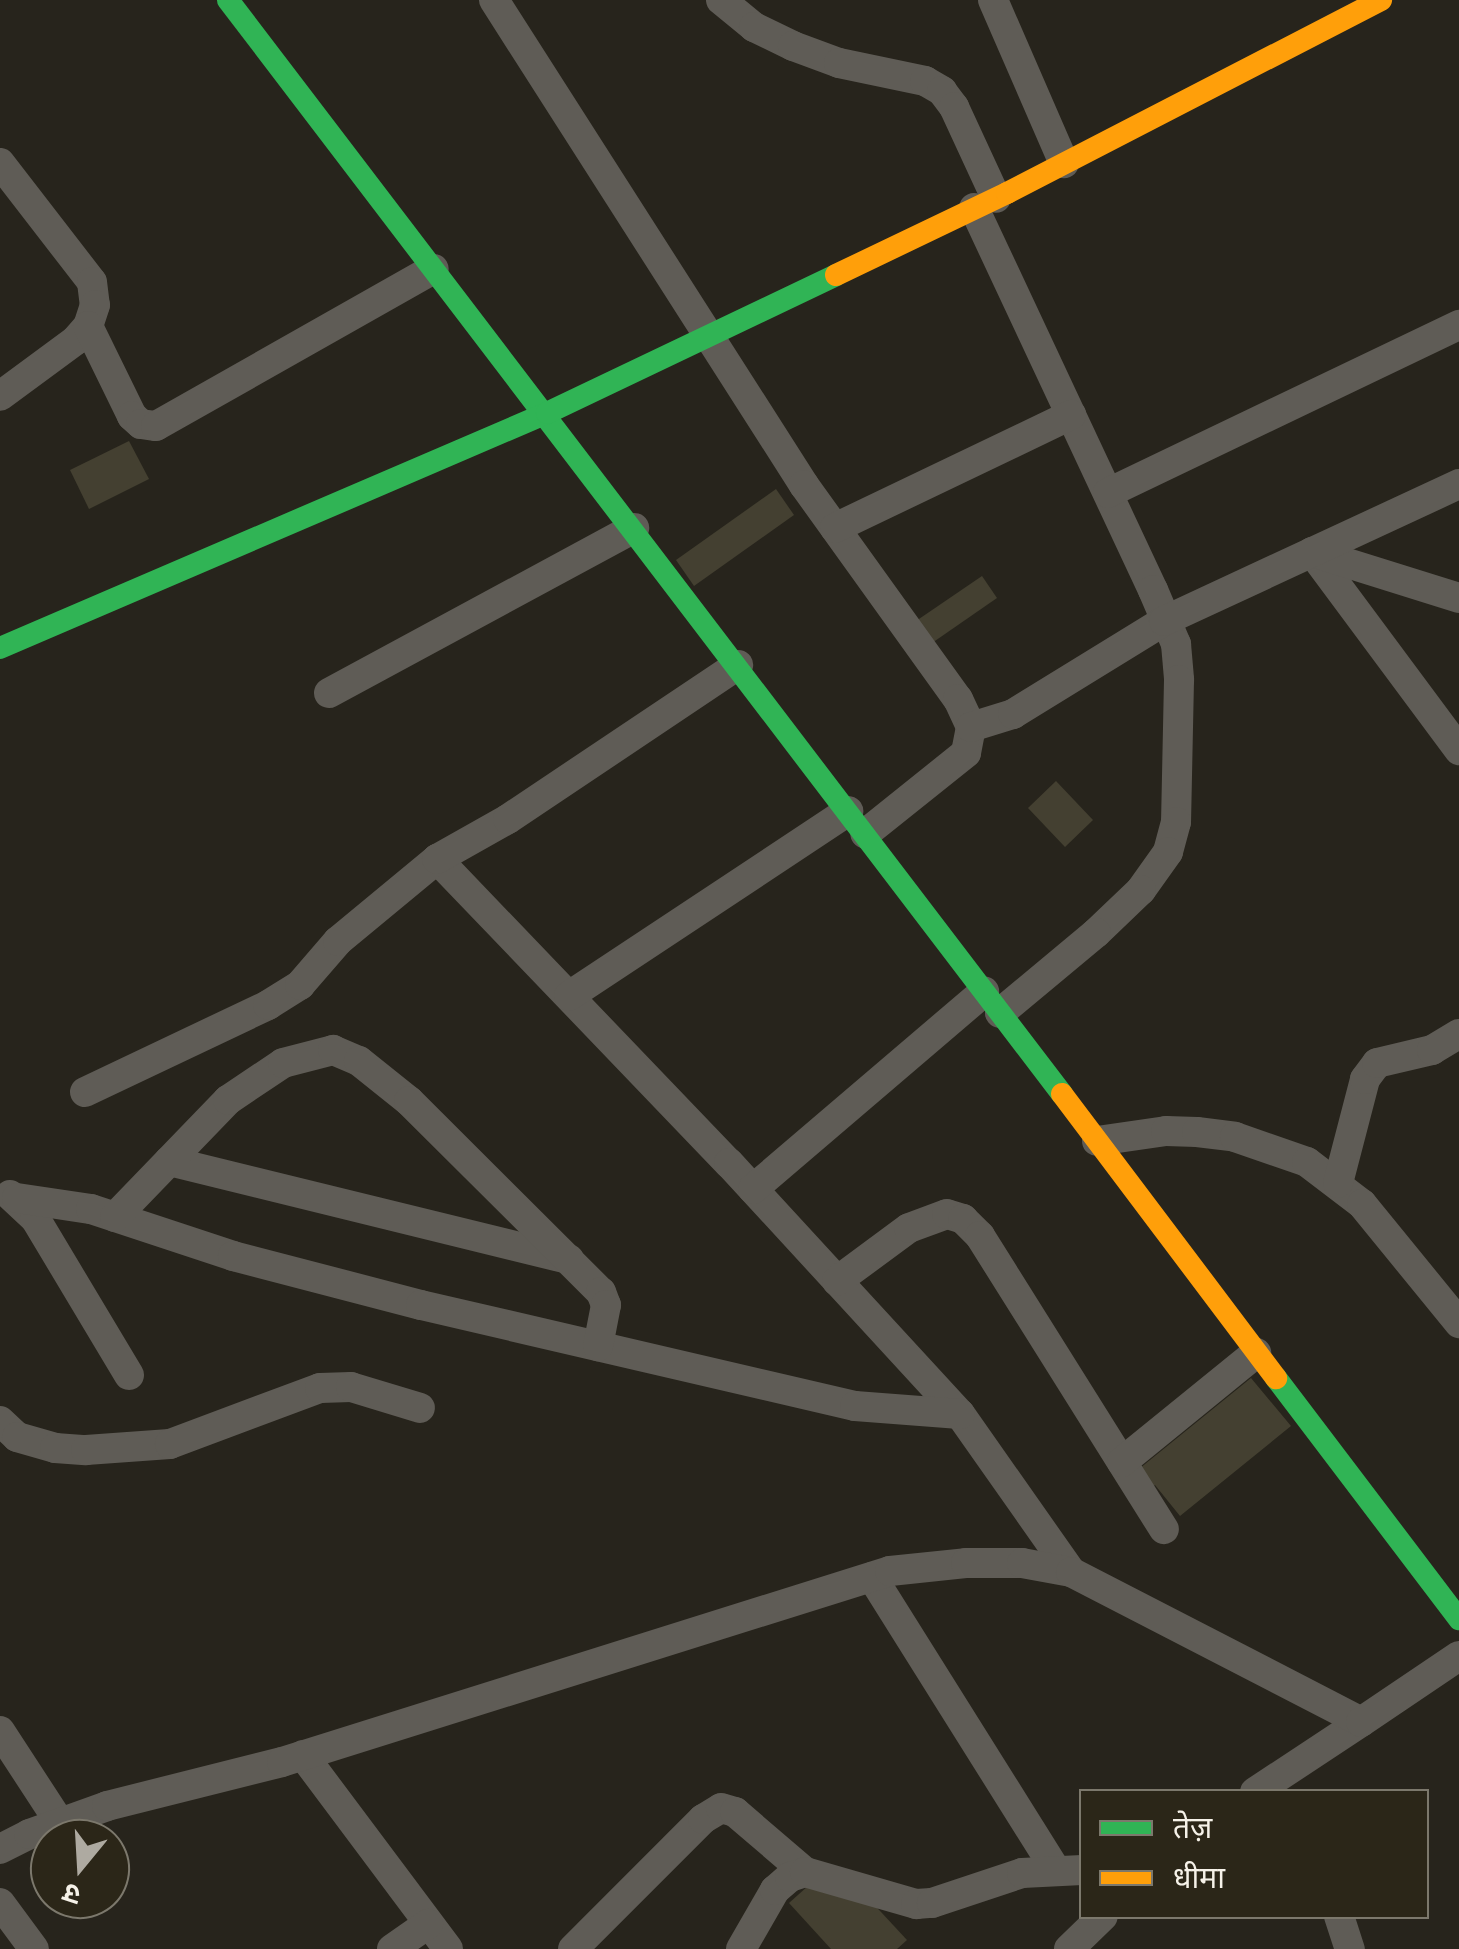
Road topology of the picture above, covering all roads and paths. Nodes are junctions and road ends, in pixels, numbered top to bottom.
1 (228, 0) edge
2 (494, 0) edge
3 (721, 0) edge
4 (994, 0) edge
5 (1381, 0) edge
6 (0, 163) edge
7 (1064, 164) junction
8 (985, 203) junction
9 (434, 268) junction
10 (1459, 325) edge
11 (88, 326) junction
12 (708, 336) junction
13 (0, 396) edge
14 (547, 413) junction
15 (1071, 415) junction
16 (1459, 484) edge
17 (1108, 494) junction
18 (634, 528) junction
19 (835, 528) junction
20 (1312, 552) junction
21 (1459, 598) edge
22 (1164, 621) junction
23 (0, 648) edge
24 (738, 666) junction
25 (330, 693) dead end
26 (971, 727) junction
27 (1459, 750) edge
28 (856, 822) junction
29 (438, 859) junction
30 (569, 996) junction
31 (992, 1002) junction
32 (1459, 1034) edge
33 (86, 1092) dead end
34 (1097, 1141) junction
35 (170, 1161) junction
36 (1338, 1183) junction
37 (753, 1189) junction
38 (9, 1194) edge
39 (116, 1217) junction
40 (569, 1260) junction
41 (837, 1280) junction
42 (1459, 1323) edge
43 (598, 1346) junction
44 (1256, 1353) junction
45 (129, 1375) dead end
46 (420, 1408) dead end
47 (960, 1414) junction
48 (0, 1421) edge
49 (1122, 1462) junction
50 (1164, 1529) dead end
51 (1071, 1572) junction
52 (872, 1577) junction
53 (1459, 1619) edge
54 (1459, 1656) edge
55 (1361, 1722) junction
56 (0, 1731) edge
57 (304, 1755) junction
58 (1264, 1789) edge
59 (57, 1819) edge
60 (71, 1819) edge
61 (30, 1836) edge
62 (0, 1849) edge
63 (1068, 1870) edge
64 (805, 1872) junction
65 (0, 1903) edge
66 (1100, 1919) edge
67 (1340, 1919) edge
68 (428, 1924) junction
69 (34, 1949) edge
70 (392, 1949) edge
71 (448, 1949) edge
72 (574, 1949) edge
73 (740, 1949) edge
74 (1069, 1949) edge
75 (1350, 1949) edge

1 - 9 street
2 - 12 street
3 - 8 street
4 - 7 street
5 - 7 street
6 - 11 street
7 - 8 street
8 - 12 street
8 - 15 street
9 - 11 street
9 - 14 street
10 - 17 street
11 - 13 street
12 - 14 street
12 - 19 street
14 - 18 street
14 - 23 street
15 - 17 street
15 - 19 street
16 - 20 street
17 - 22 street
18 - 24 street
18 - 25 street
19 - 26 street
20 - 21 street
20 - 22 street
20 - 27 street
22 - 26 street
22 - 31 street
24 - 28 street
24 - 29 street
26 - 28 street
28 - 30 street
28 - 31 street
29 - 30 street
29 - 33 street
30 - 37 street
31 - 34 street
31 - 37 street
32 - 36 street
34 - 36 street
34 - 44 street
35 - 39 street
35 - 40 street
35 - 40 street
36 - 42 street
37 - 41 street
38 - 39 street
38 - 45 street
39 - 43 street
40 - 43 street
41 - 47 street
41 - 49 street
43 - 47 street
44 - 49 street
44 - 53 street
46 - 48 street
47 - 51 street
49 - 50 street
51 - 52 street
51 - 55 street
52 - 57 street
52 - 63 street
54 - 55 street
55 - 58 street
56 - 59 street
57 - 60 street
57 - 68 street
61 - 62 street
63 - 64 street
64 - 72 street
64 - 73 street
65 - 69 street
66 - 74 street
67 - 75 street
68 - 70 street
68 - 71 street

